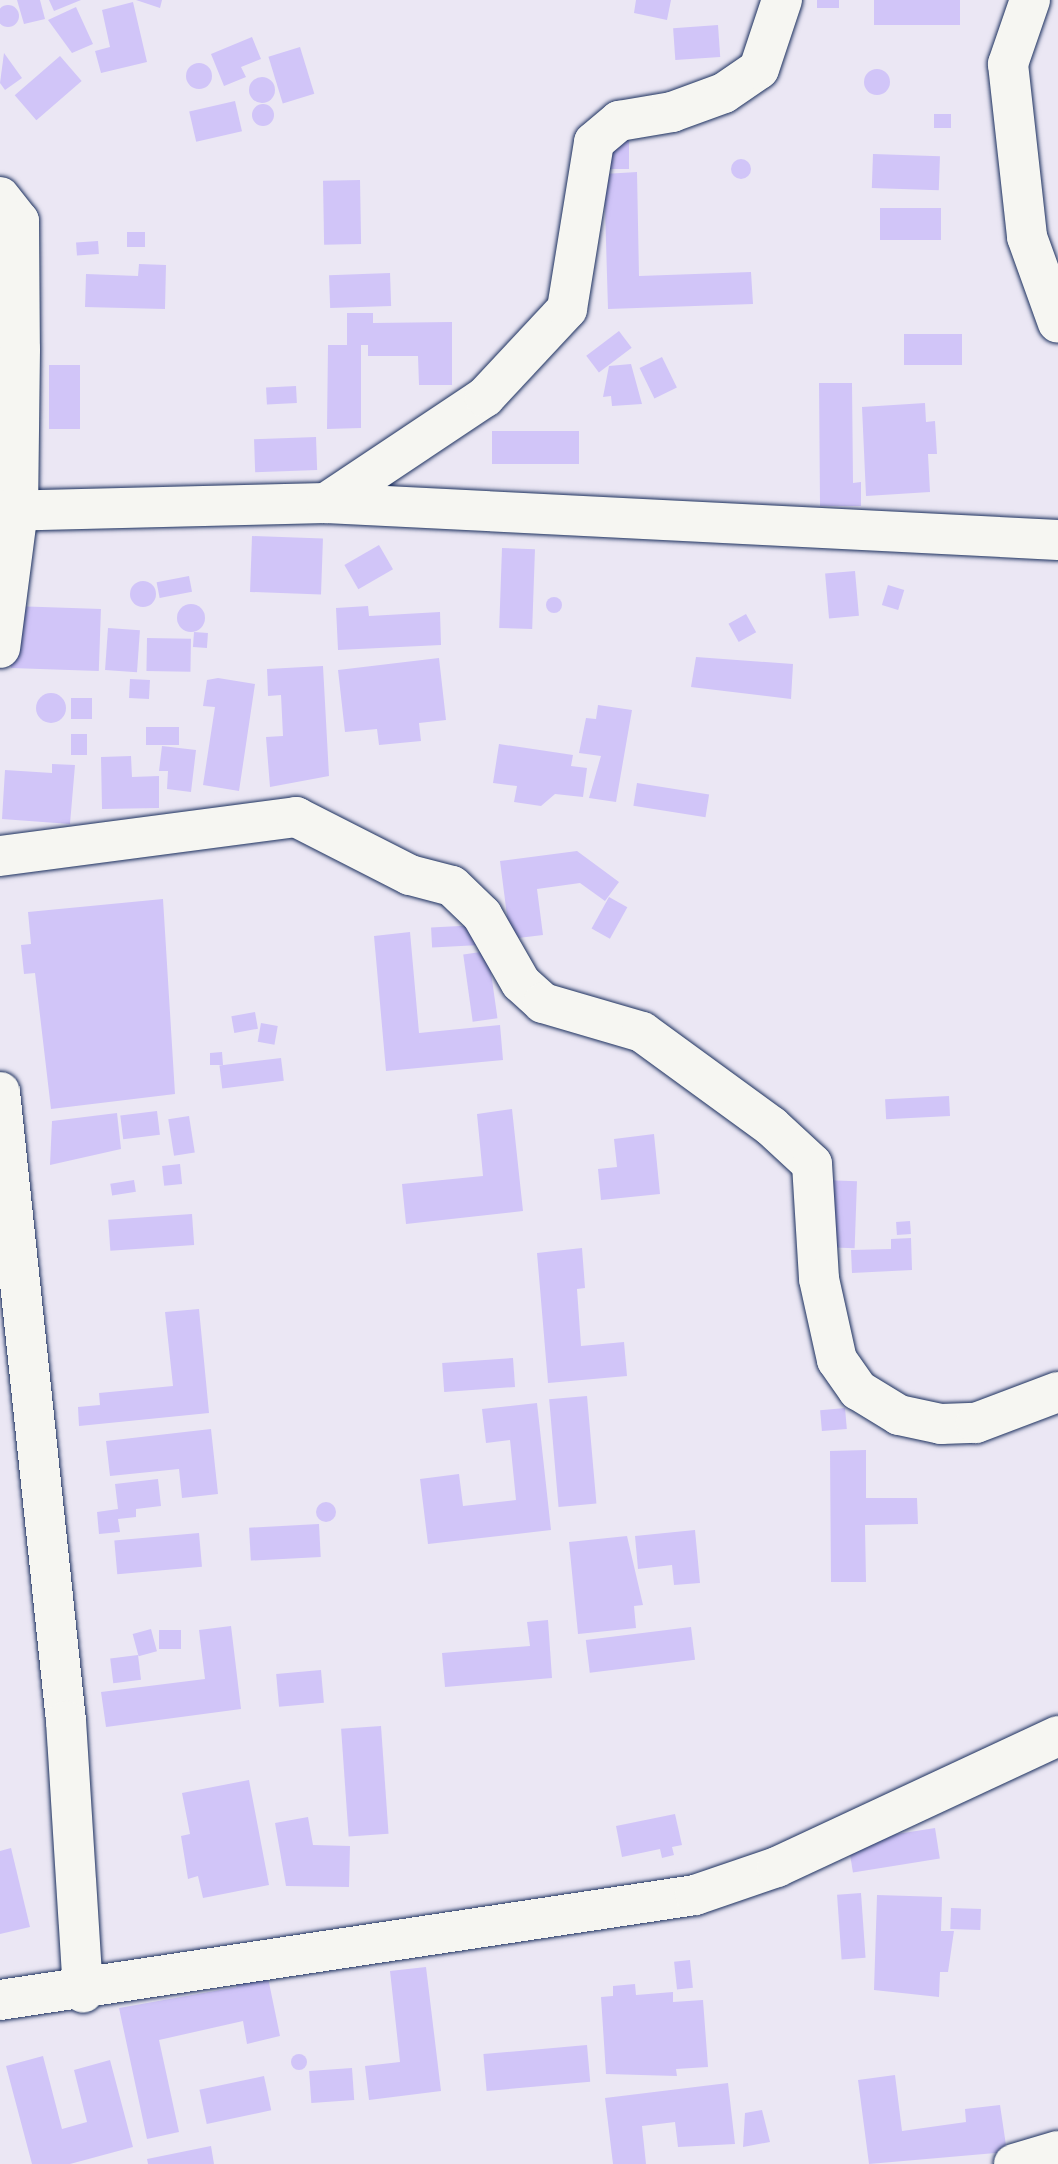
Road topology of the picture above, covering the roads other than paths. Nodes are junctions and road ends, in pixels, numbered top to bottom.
1 (782, 0) edge
2 (1030, 0) edge
3 (0, 196) edge
4 (1058, 322) edge
5 (326, 503) junction
6 (9, 511) edge
7 (1058, 540) edge
8 (0, 648) edge
9 (0, 856) edge
10 (0, 1092) edge
11 (1058, 1392) edge
12 (1058, 1736) edge
13 (83, 1992) junction
14 (0, 2000) edge
15 (1058, 2151) edge
16 (1014, 2164) edge

1 - 5 street
2 - 4 street
3 - 6 street
5 - 6 street
5 - 7 street
6 - 8 street
9 - 11 street
10 - 13 street
12 - 13 street
13 - 14 street
15 - 16 street

